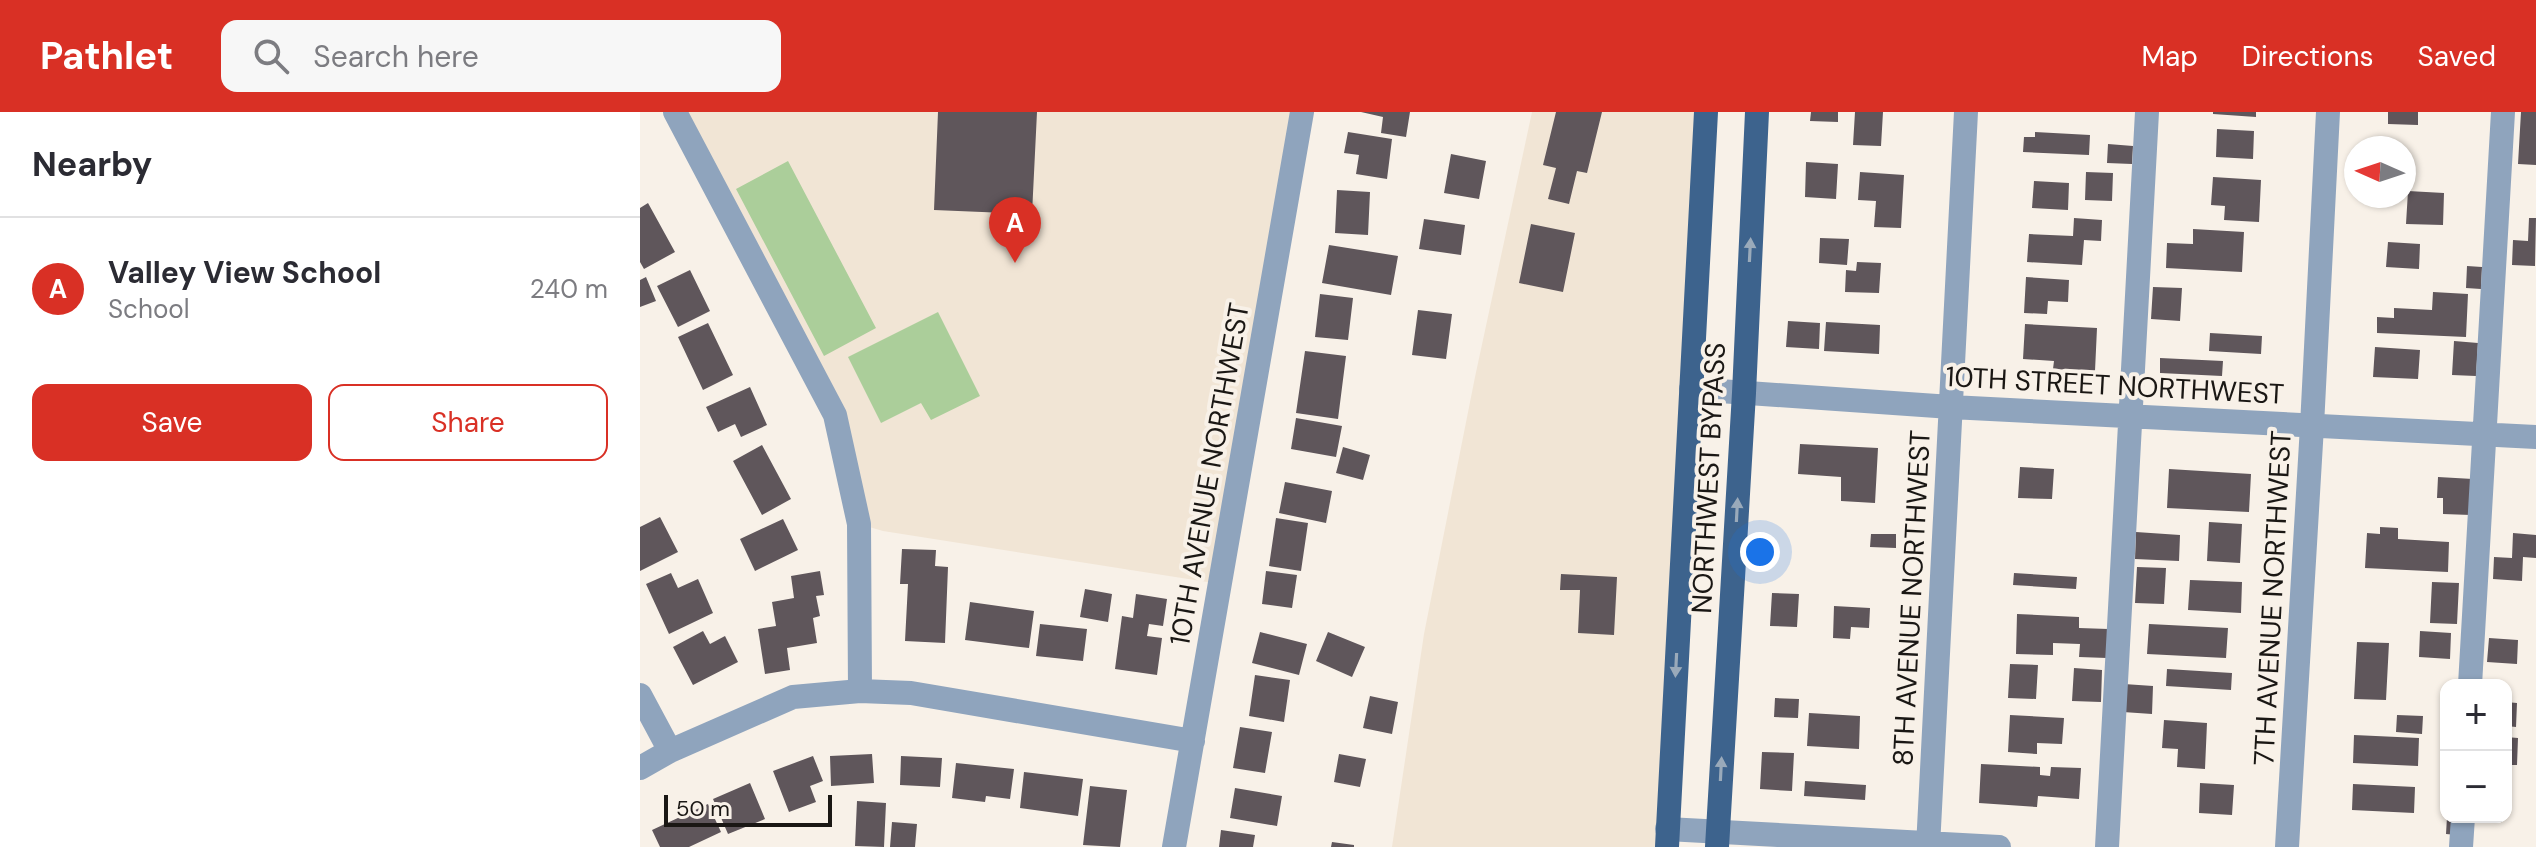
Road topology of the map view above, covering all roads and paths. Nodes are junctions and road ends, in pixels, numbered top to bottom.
1 (675, 112) edge
2 (1302, 112) edge
3 (1706, 112) edge
4 (1757, 112) edge
5 (1966, 112) edge
6 (2147, 112) edge
7 (2328, 112) edge
8 (2503, 112) edge
9 (1691, 389) junction
10 (1744, 393) junction
11 (1951, 407) junction
12 (2129, 416) junction
13 (2312, 426) junction
14 (2482, 434) junction
15 (2536, 437) edge
16 (2470, 679) edge
17 (860, 691) junction
18 (640, 695) edge
19 (1193, 741) junction
20 (670, 751) junction
21 (640, 768) edge
22 (2463, 823) edge
23 (1667, 838) edge
24 (1717, 839) edge
25 (1928, 845) edge
26 (1174, 847) edge
27 (1999, 847) edge
28 (2107, 847) edge
29 (2287, 847) edge
30 (2461, 847) edge

1 - 17 street
2 - 19 street, 10TH AVENUE NORTHWEST
3 - 9 main road, NORTHWEST BYPASS
10 -> 4 main road, NORTHWEST BYPASS
5 - 11 street, 8TH AVENUE NORTHWEST
6 - 12 street
7 - 13 street, 7TH AVENUE NORTHWEST
8 - 14 street
9 - 10 street, 10TH STREET NORTHWEST
9 -> 23 main road, NORTHWEST BYPASS
10 - 11 street, 10TH STREET NORTHWEST
24 -> 10 main road, NORTHWEST BYPASS
11 - 12 street, 10TH STREET NORTHWEST
11 - 25 street, 8TH AVENUE NORTHWEST
12 - 13 street, 10TH STREET NORTHWEST
12 - 28 street
13 - 14 street, 10TH STREET NORTHWEST
13 - 29 street, 7TH AVENUE NORTHWEST
14 - 15 street, 10TH STREET NORTHWEST
14 - 16 street
17 - 19 street
17 - 20 street
18 - 20 street
19 - 26 street, 10TH AVENUE NORTHWEST
20 - 21 street
22 - 30 street
23 - 24 street
24 - 25 street
25 - 27 street

